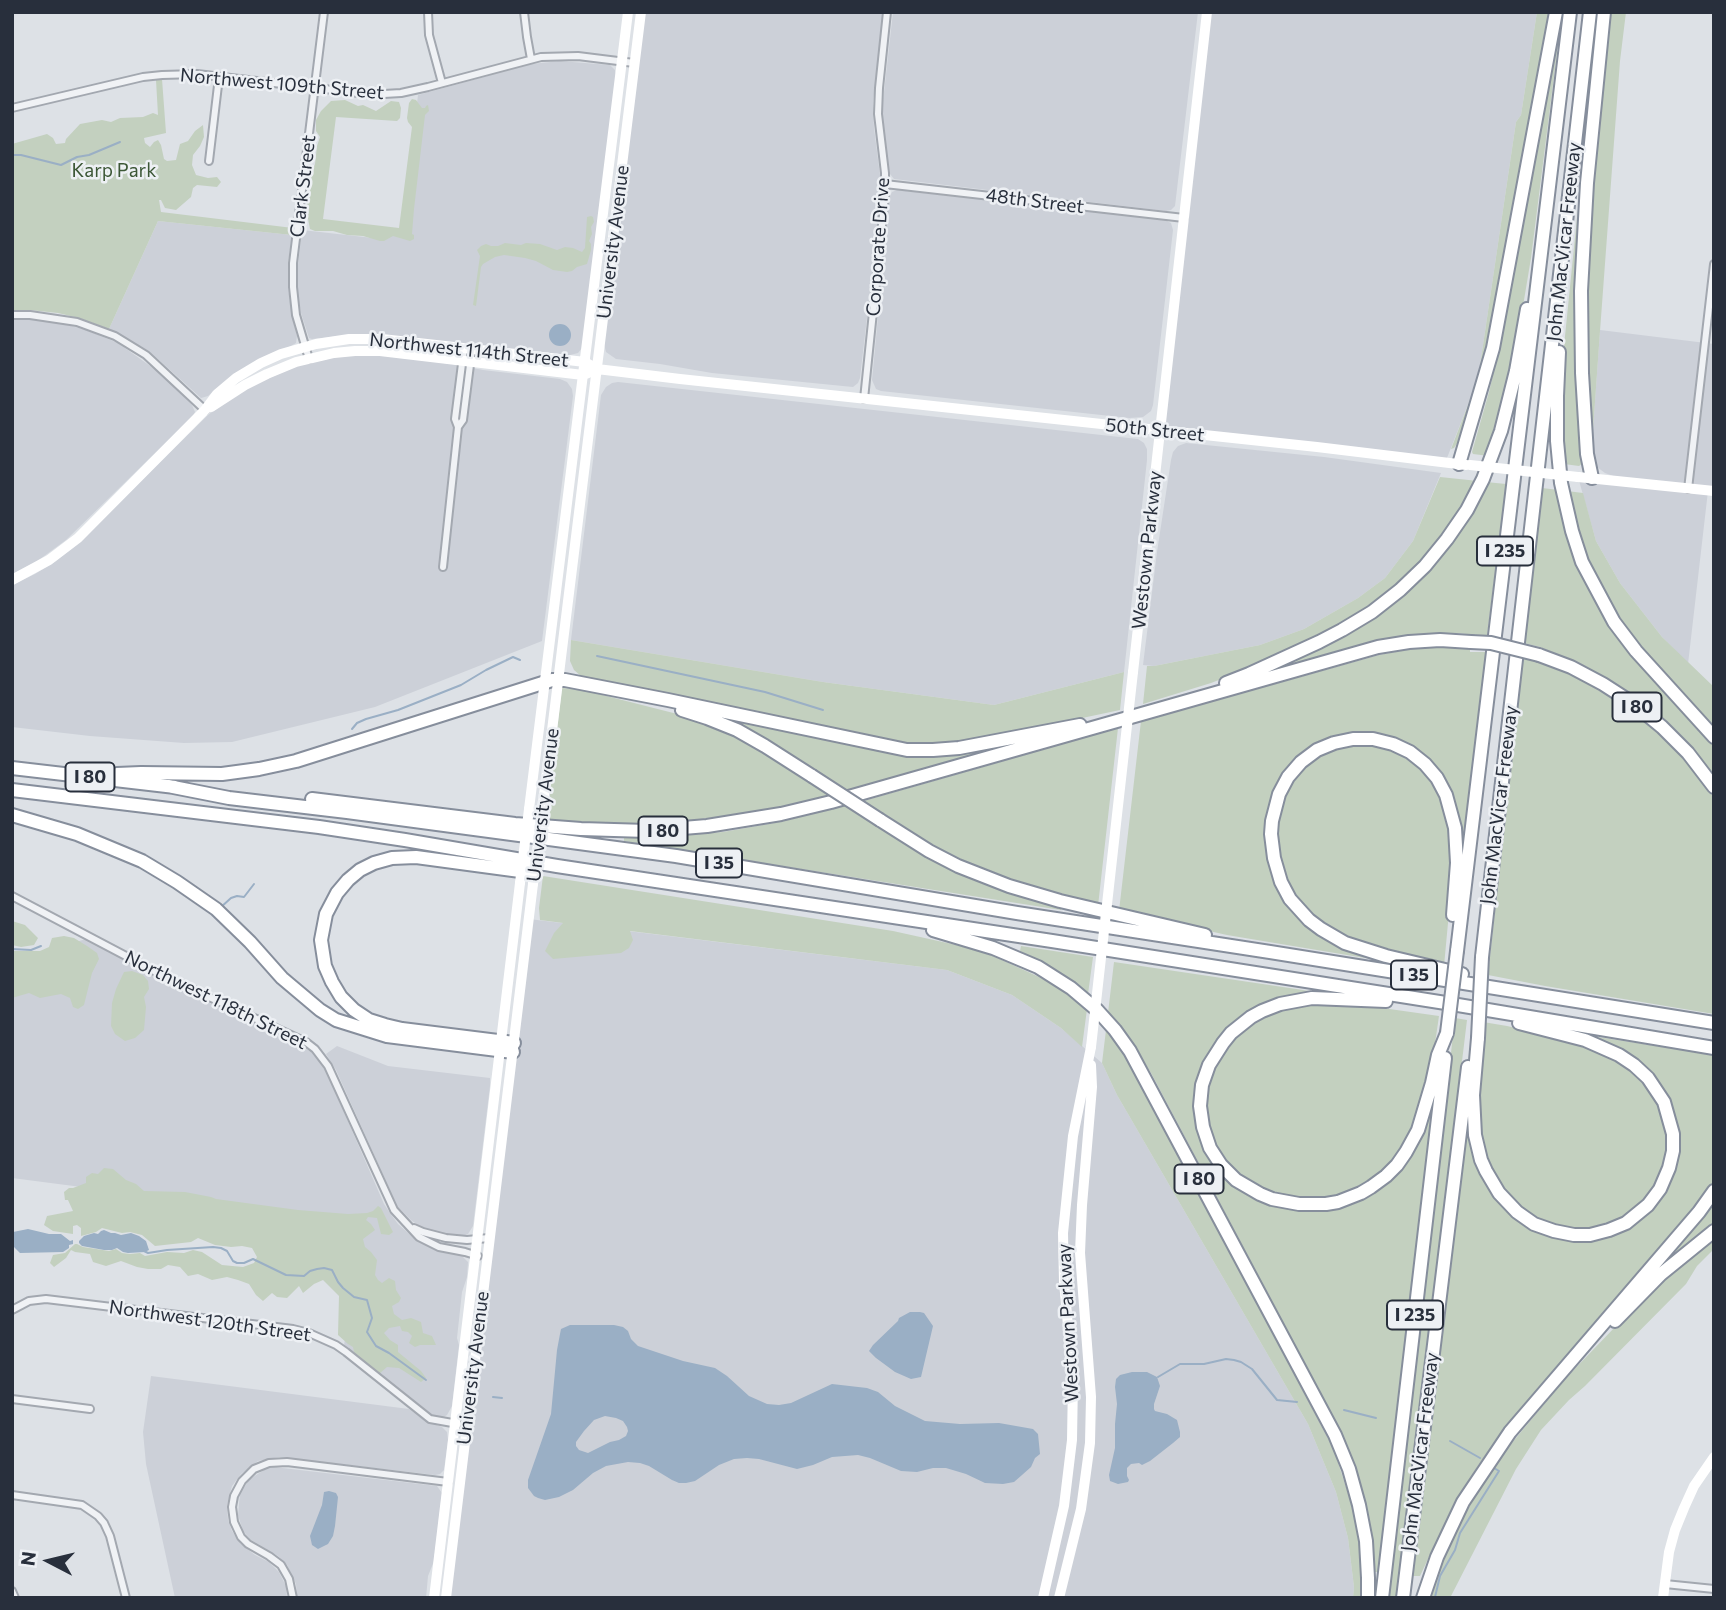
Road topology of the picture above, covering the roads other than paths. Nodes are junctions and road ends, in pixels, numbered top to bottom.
1 (324, 12) edge
2 (428, 12) edge
3 (524, 12) edge
4 (628, 12) edge
5 (641, 12) edge
6 (887, 12) edge
7 (1207, 12) edge
8 (1556, 12) edge
9 (1570, 12) edge
10 (1590, 12) edge
11 (1604, 12) edge
12 (531, 59) junction
13 (621, 61) junction
14 (634, 63) junction
15 (219, 76) junction
16 (443, 83) junction
17 (315, 88) junction
18 (12, 108) edge
19 (1554, 150) junction
20 (209, 161) dead end
21 (885, 184) junction
22 (1184, 218) junction
23 (1565, 232) junction
24 (1714, 264) edge
25 (12, 315) edge
26 (305, 346) junction
27 (468, 349) junction
28 (309, 359) junction
29 (467, 361) junction
30 (585, 362) junction
31 (597, 369) junction
32 (583, 375) junction
33 (864, 399) junction
34 (205, 411) junction
35 (1160, 430) junction
36 (1464, 465) junction
37 (1592, 478) junction
38 (1688, 489) junction
39 (1714, 491) edge
40 (443, 567) dead end
41 (12, 580) edge
42 (552, 681) junction
43 (611, 690) junction
44 (1175, 705) junction
45 (1146, 713) junction
46 (1714, 737) edge
47 (12, 768) edge
48 (85, 776) junction
49 (167, 786) junction
50 (1714, 786) edge
51 (12, 790) edge
52 (12, 815) edge
53 (557, 866) junction
54 (12, 895) edge
55 (861, 912) junction
56 (1457, 951) junction
57 (1270, 952) junction
58 (1558, 997) junction
59 (1452, 1004) junction
60 (1486, 1010) junction
61 (1714, 1023) edge
62 (1447, 1033) junction
63 (1474, 1037) junction
64 (499, 1046) junction
65 (1091, 1047) junction
66 (513, 1048) junction
67 (1714, 1048) edge
68 (1714, 1191) edge
69 (409, 1226) junction
70 (1714, 1231) edge
71 (476, 1238) junction
72 (489, 1238) junction
73 (474, 1256) junction
74 (486, 1258) junction
75 (12, 1310) edge
76 (1566, 1367) junction
77 (12, 1399) edge
78 (90, 1409) dead end
79 (455, 1423) junction
80 (467, 1425) junction
81 (1714, 1457) edge
82 (448, 1482) junction
83 (12, 1495) edge
84 (1665, 1584) junction
85 (1714, 1590) edge
86 (12, 1591) edge
87 (15, 1598) edge
88 (126, 1598) edge
89 (293, 1598) edge
90 (434, 1598) edge
91 (446, 1598) edge
92 (1043, 1598) edge
93 (1059, 1598) edge
94 (1368, 1598) edge
95 (1382, 1598) edge
96 (1402, 1598) edge
97 (1423, 1598) edge
98 (1663, 1598) edge

1 - 17 street, Clark Street
2 - 16 street
3 - 12 street
4 - 13 main road, University Avenue
5 - 14 main road, University Avenue
6 - 21 street, Corporate Drive
7 - 22 main road, Westown Parkway
8 - 36 highway
9 - 19 highway, John MacVicar Freeway / I 235
10 - 23 highway, John MacVicar Freeway / I 235
11 - 37 highway
12 - 13 street, Northwest 109th Street
12 - 16 street, Northwest 109th Street
13 - 14 street, Northwest 109th Street
13 - 30 main road, University Avenue
14 - 31 main road, University Avenue
15 - 17 street, Northwest 109th Street
15 - 18 street, Northwest 109th Street
15 - 20 street
16 - 17 street, Northwest 109th Street
17 - 26 street, Clark Street
19 - 44 highway
19 - 56 highway, John MacVicar Freeway / I 235
21 - 22 street, 48th Street
21 - 33 street, Corporate Drive
22 - 35 main road, Westown Parkway
23 - 46 highway
23 - 63 highway, John MacVicar Freeway / I 235, bridge
24 - 38 street
25 - 34 street
26 - 27 main road, Northwest 114th Street
26 - 28 street, Clark Street
26 - 34 main road, Northwest 114th Street
27 - 29 street
27 - 30 main road, Northwest 114th Street
28 - 29 main road, Northwest 114th Street
28 - 34 main road, Northwest 114th Street
29 - 32 main road, Northwest 114th Street
29 - 40 street
30 - 31 main road, Northwest 114th Street
30 - 32 main road, University Avenue
31 - 32 main road, Northwest 114th Street
31 - 33 main road, 50th Street
31 - 42 main road, University Avenue
32 - 42 main road, University Avenue
33 - 35 main road, 50th Street
34 - 41 main road, Northwest 114th Street
35 - 36 main road, 50th Street
35 - 65 main road, Westown Parkway, bridge
36 - 37 main road, 50th Street, bridge
37 - 38 main road, 50th Street
38 - 39 main road, 50th Street
42 - 43 highway
42 - 48 highway
42 - 64 main road, University Avenue, bridge
42 - 66 main road, University Avenue, bridge
43 - 45 highway
43 - 57 highway, bridge
44 - 45 highway, I 80
44 - 50 highway, I 80, bridge
45 - 49 highway, I 80
47 - 48 highway, I 80
48 - 49 highway, I 80
49 - 57 highway, I 35
51 - 53 highway, I 80
52 - 64 highway
53 - 55 highway, I 80
53 - 64 highway
54 - 69 street, Northwest 118th Street
55 - 59 highway, I 35
55 - 94 highway, I 80
56 - 58 highway
56 - 62 highway, John MacVicar Freeway / I 235, bridge
57 - 58 highway, I 35
58 - 61 highway, I 35
59 - 60 highway, I 35
59 - 62 highway
60 - 63 highway
60 - 67 highway, I 35
62 - 95 highway, John MacVicar Freeway / I 235
63 - 96 highway, John MacVicar Freeway / I 235
64 - 66 highway
64 - 71 main road, University Avenue
65 - 92 main road, Westown Parkway
65 - 93 main road, Westown Parkway
66 - 72 main road, University Avenue
68 - 76 highway
69 - 71 street
69 - 73 street, Northwest 118th Street
70 - 76 highway
71 - 72 street
71 - 73 main road, University Avenue
72 - 74 main road, University Avenue
73 - 74 street, Northwest 118th Street
73 - 79 main road, University Avenue
74 - 80 main road, University Avenue
75 - 79 street, Northwest 120th Street
76 - 97 highway
77 - 78 street
79 - 80 street, Northwest 120th Street
79 - 82 main road, University Avenue
80 - 91 main road, University Avenue
81 - 84 main road
82 - 89 street
82 - 90 main road, University Avenue
83 - 88 street
84 - 85 street
84 - 98 main road
86 - 87 street

